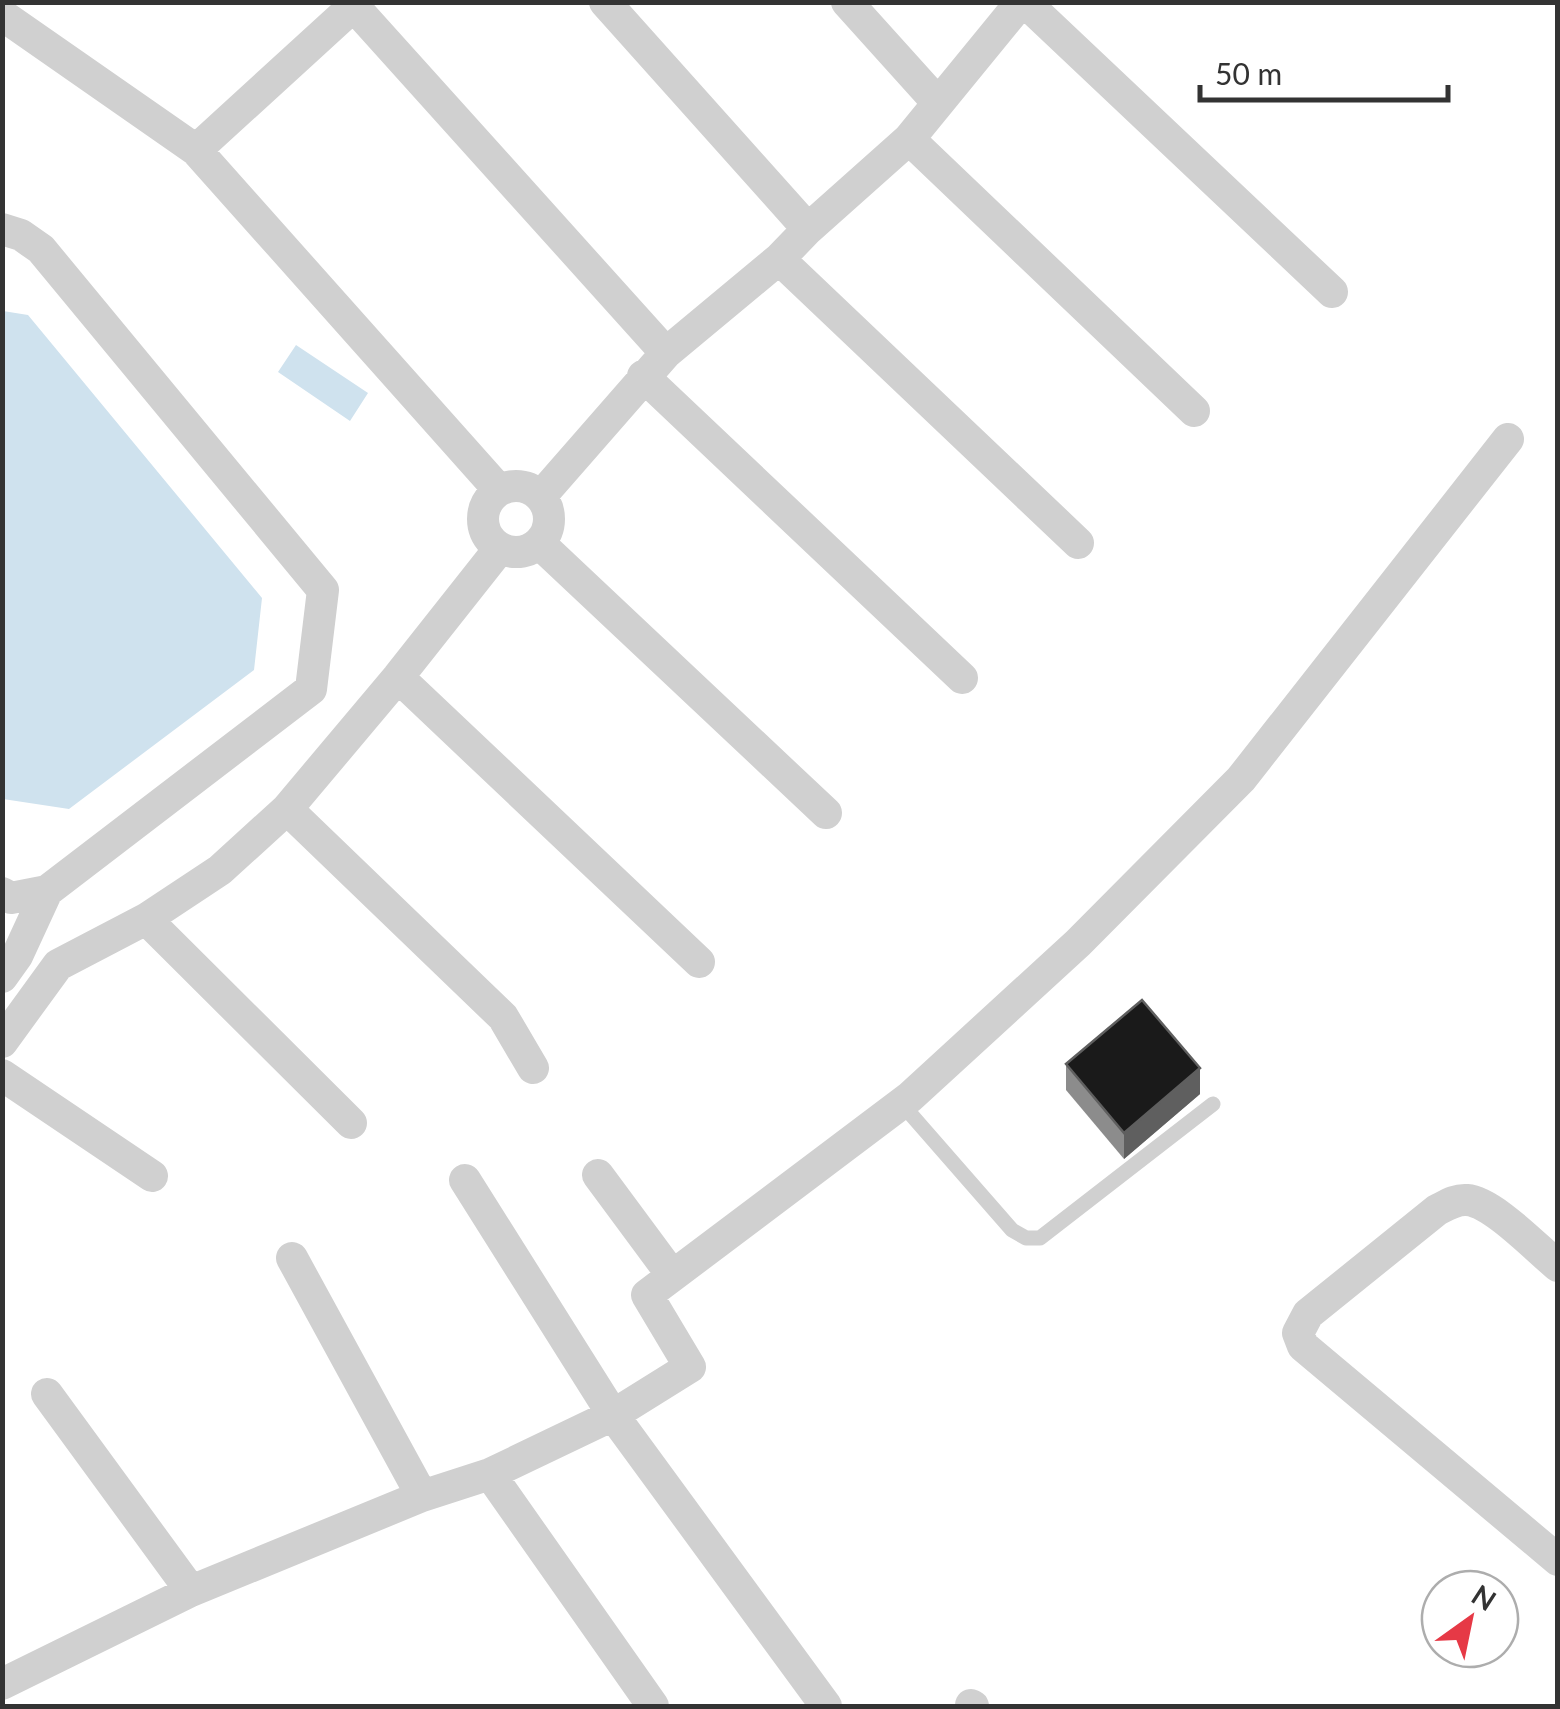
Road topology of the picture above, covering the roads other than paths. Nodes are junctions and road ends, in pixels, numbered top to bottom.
1 (605, 2) edge
2 (847, 2) edge
3 (1023, 2) edge
4 (354, 4) edge
5 (2, 16) edge
6 (938, 103) junction
7 (909, 139) junction
8 (196, 150) junction
9 (2, 229) edge
10 (808, 229) junction
11 (778, 259) junction
12 (1332, 292) dead end
13 (654, 365) junction
14 (1194, 410) dead end
15 (1508, 439) dead end
16 (499, 490) junction
17 (541, 496) junction
18 (539, 543) junction
19 (1078, 544) dead end
20 (500, 548) junction
21 (398, 677) junction
22 (962, 678) dead end
23 (286, 809) junction
24 (826, 813) dead end
25 (48, 891) junction
26 (2, 893) edge
27 (146, 918) junction
28 (699, 962) dead end
29 (2, 977) edge
30 (2, 1042) edge
31 (533, 1068) dead end
32 (2, 1074) edge
33 (901, 1103) junction
34 (1213, 1104) dead end
35 (351, 1123) dead end
36 (598, 1175) dead end
37 (152, 1176) dead end
38 (465, 1180) dead end
39 (292, 1258) dead end
40 (1558, 1266) edge
41 (672, 1275) junction
42 (46, 1394) dead end
43 (613, 1415) junction
44 (490, 1474) junction
45 (422, 1496) junction
46 (1558, 1560) edge
47 (191, 1591) junction
48 (2, 1684) edge
49 (653, 1706) edge
50 (826, 1706) edge

1 - 10 street
2 - 6 street
3 - 6 street
3 - 12 street
4 - 8 street
4 - 13 street
5 - 8 street
6 - 7 street
7 - 10 street
7 - 14 street
8 - 16 street
9 - 25 street
10 - 11 street
11 - 13 street
11 - 19 street
13 - 17 street
13 - 22 street
15 - 33 street
16 - 17 street
16 - 20 street
17 - 18 street
18 - 20 street
18 - 24 street
20 - 21 street
21 - 23 street
21 - 28 street
23 - 27 street
23 - 31 street
25 - 26 street
25 - 29 street
27 - 30 street
27 - 35 street
32 - 37 street
33 - 34 lane
33 - 41 street
36 - 41 street
38 - 43 street
39 - 45 street
40 - 46 street
41 - 43 street
42 - 47 street
43 - 44 street
43 - 50 street
44 - 45 street
44 - 49 street
45 - 47 street
47 - 48 street

